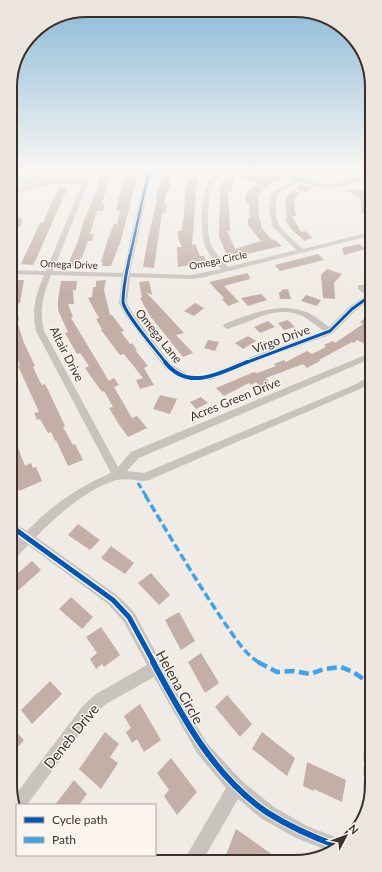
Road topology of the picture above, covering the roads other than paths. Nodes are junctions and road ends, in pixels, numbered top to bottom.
1 (74, 212) edge
2 (140, 212) edge
3 (206, 212) edge
4 (273, 212) edge
5 (365, 235) edge
6 (300, 250) junction
7 (226, 270) junction
8 (17, 272) edge
9 (49, 274) junction
10 (126, 276) junction
11 (361, 287) dead end
12 (365, 291) edge
13 (365, 300) edge
14 (226, 326) dead end
15 (330, 331) junction
16 (365, 358) edge
17 (187, 378) joint
18 (365, 382) edge
19 (117, 475) junction
20 (17, 530) edge
21 (28, 538) junction
22 (17, 549) edge
23 (156, 668) junction
24 (236, 787) junction
25 (19, 802) edge
26 (333, 844) edge
27 (195, 855) edge

1 - 9 street, Altair Drive
2 - 10 street
3 - 7 street
4 - 6 street
5 - 6 street, Omega Circle
6 - 7 street, Omega Circle
7 - 10 street, Omega Circle
8 - 9 street, Omega Drive
9 - 10 street, Omega Drive
9 - 19 street, Altair Drive
10 - 17 street, Omega Lane
11 - 12 street, Virgo Drive
13 - 15 street, Virgo Drive
14 - 15 street
15 - 17 street, Virgo Drive
16 - 19 street, Acres Green Drive
18 - 19 street, Acres Green Drive
19 - 21 street, Acres Green Drive
20 - 21 street, Helena Circle
21 - 22 street, Acres Green Drive
21 - 23 street, Helena Circle
23 - 24 street, Helena Circle
23 - 25 street, Deneb Drive
24 - 26 street, Helena Circle
24 - 27 street

